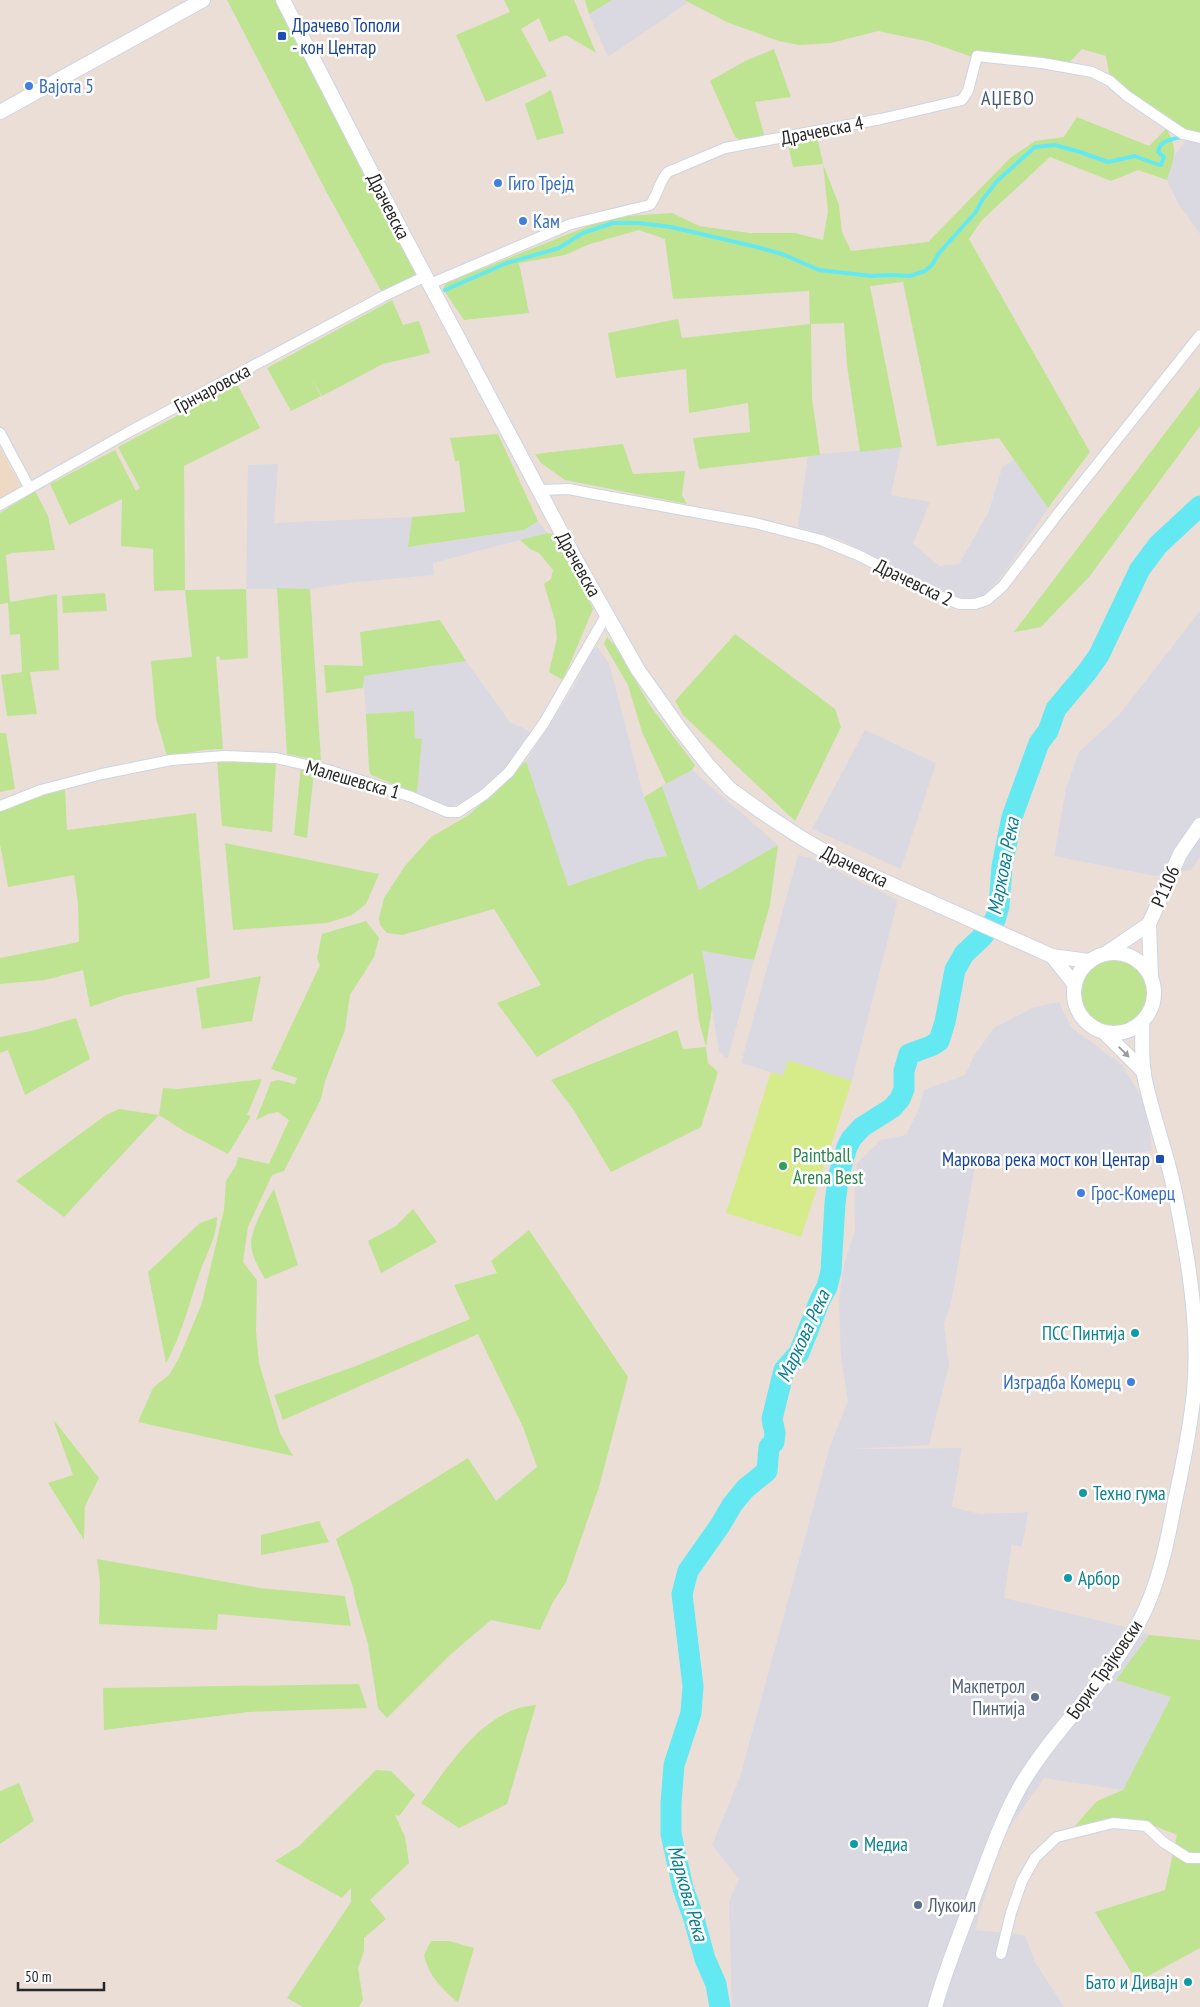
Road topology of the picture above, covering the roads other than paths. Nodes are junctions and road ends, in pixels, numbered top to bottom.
1 (202, 0) edge
2 (275, 0) edge
3 (283, 0) edge
4 (308, 50) junction
5 (0, 112) edge
6 (1200, 138) edge
7 (428, 280) junction
8 (1200, 335) edge
9 (0, 433) edge
10 (29, 487) junction
11 (539, 490) junction
12 (0, 505) edge
13 (606, 614) junction
14 (0, 806) edge
15 (1200, 825) edge
16 (1150, 924) junction
17 (1105, 954) junction
18 (1052, 956) junction
19 (1089, 961) junction
20 (1151, 976) junction
21 (1075, 985) junction
22 (1142, 1022) junction
23 (1104, 1032) junction
24 (1144, 1072) junction
25 (1200, 1858) edge
26 (1001, 1954) dead end
27 (935, 2007) edge

1 - 5 main road
2 - 4 main road
3 - 4 main road, Драчевска
4 - 7 main road, Драчевска
6 - 7 street, Драчевска 4
7 - 10 street, Грнчаровска
7 - 11 main road, Драчевска
8 - 11 street, Драчевска 2
9 - 10 street
10 - 12 street, Грнчаровска
11 - 13 main road, Драчевска
13 - 14 street, Малешевска 1
13 - 18 main road, Драчевска
15 - 16 main road, P1106
16 - 17 main road
16 - 20 main road
17 - 19 main road
17 - 20 main road
18 - 19 main road, Драчевска
18 - 21 main road, Драчевска
19 - 21 main road
20 - 22 main road
21 - 23 main road
22 - 23 main road
22 - 24 main road, Борис Трајковски
23 -> 24 main road
24 - 27 main road, Борис Трајковски
25 - 26 street

